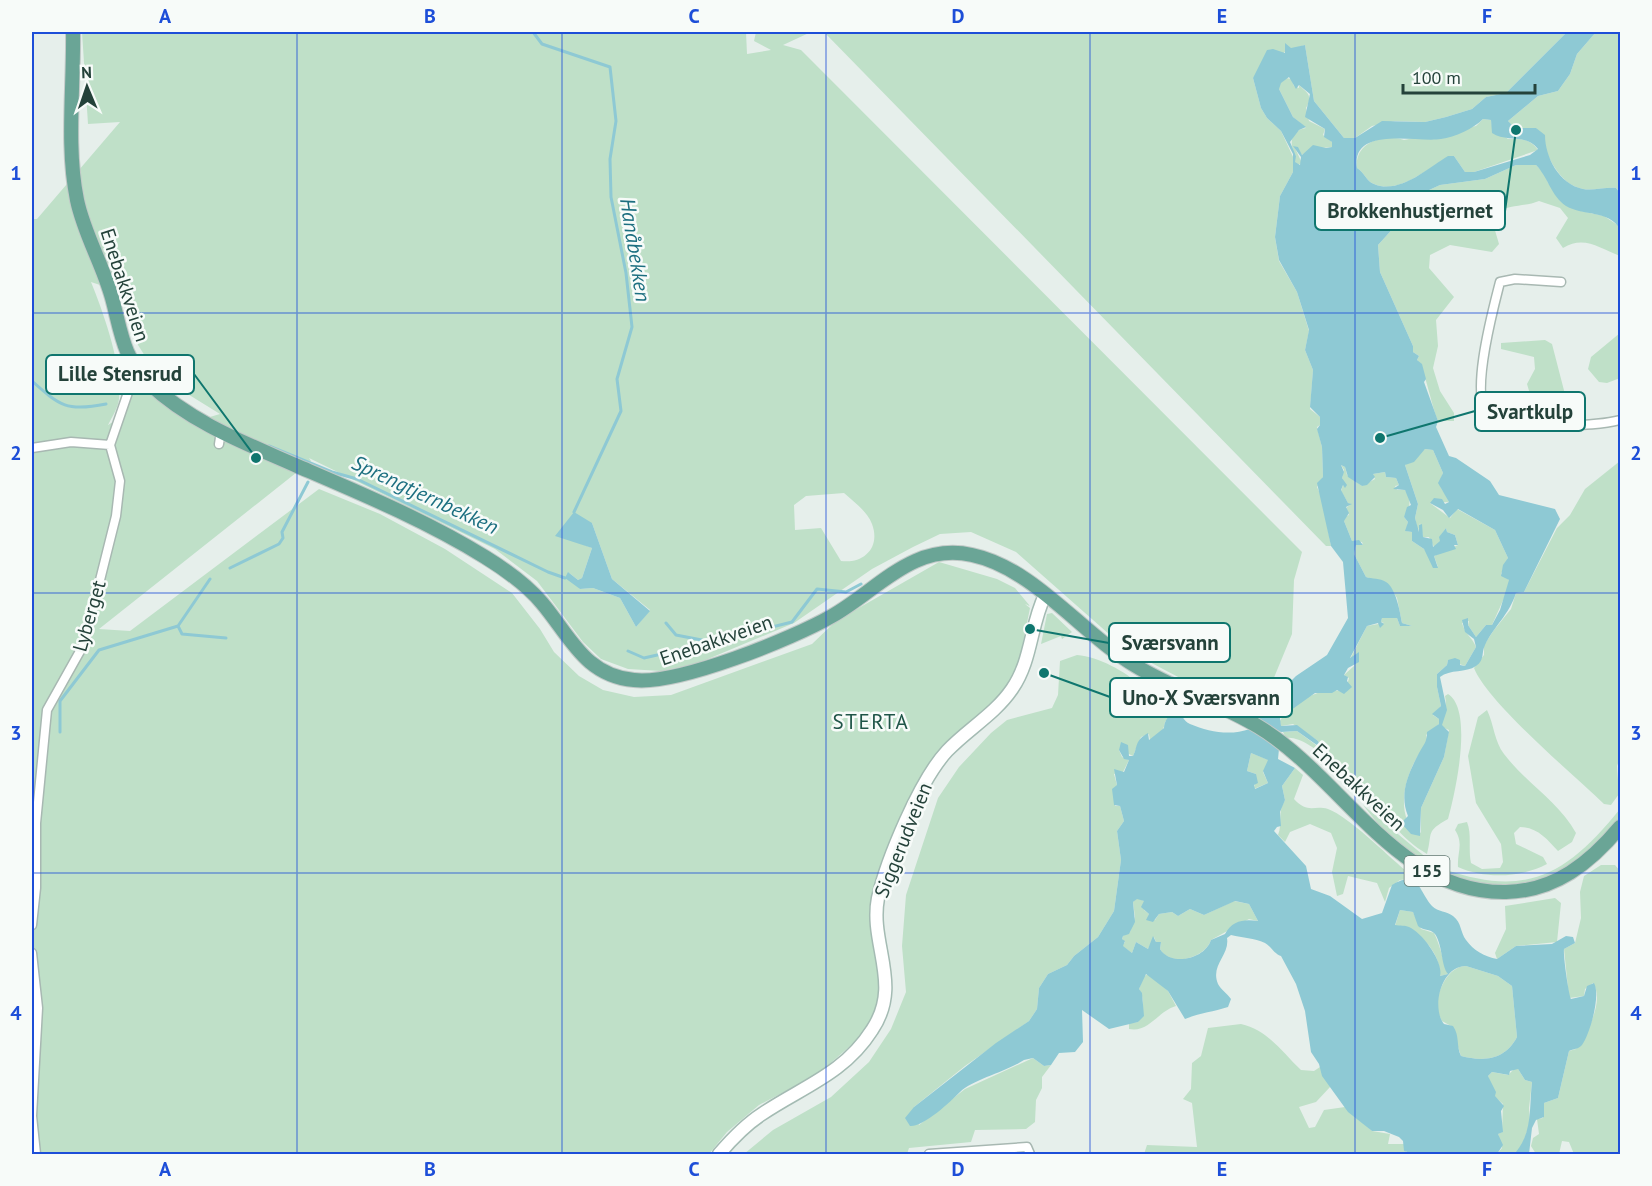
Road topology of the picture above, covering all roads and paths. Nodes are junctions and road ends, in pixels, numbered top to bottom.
1 (73, 32) edge
2 (1561, 282) dead end
3 (136, 369) junction
4 (1620, 420) edge
5 (110, 445) junction
6 (32, 448) edge
7 (1045, 595) junction
8 (1620, 827) edge
9 (32, 925) edge
10 (32, 954) edge
11 (36, 1155) edge
12 (719, 1155) edge
13 (930, 1155) edge
14 (1030, 1155) edge

1 - 3 main road, Enebakkveien / 155
2 - 4 street
3 - 5 street
3 - 7 main road, Enebakkveien / 155
5 - 6 street
5 - 9 street, Lyberget
7 - 8 main road, Enebakkveien / 155
7 - 12 main road, Siggerudveien
10 - 11 street
13 - 14 street

